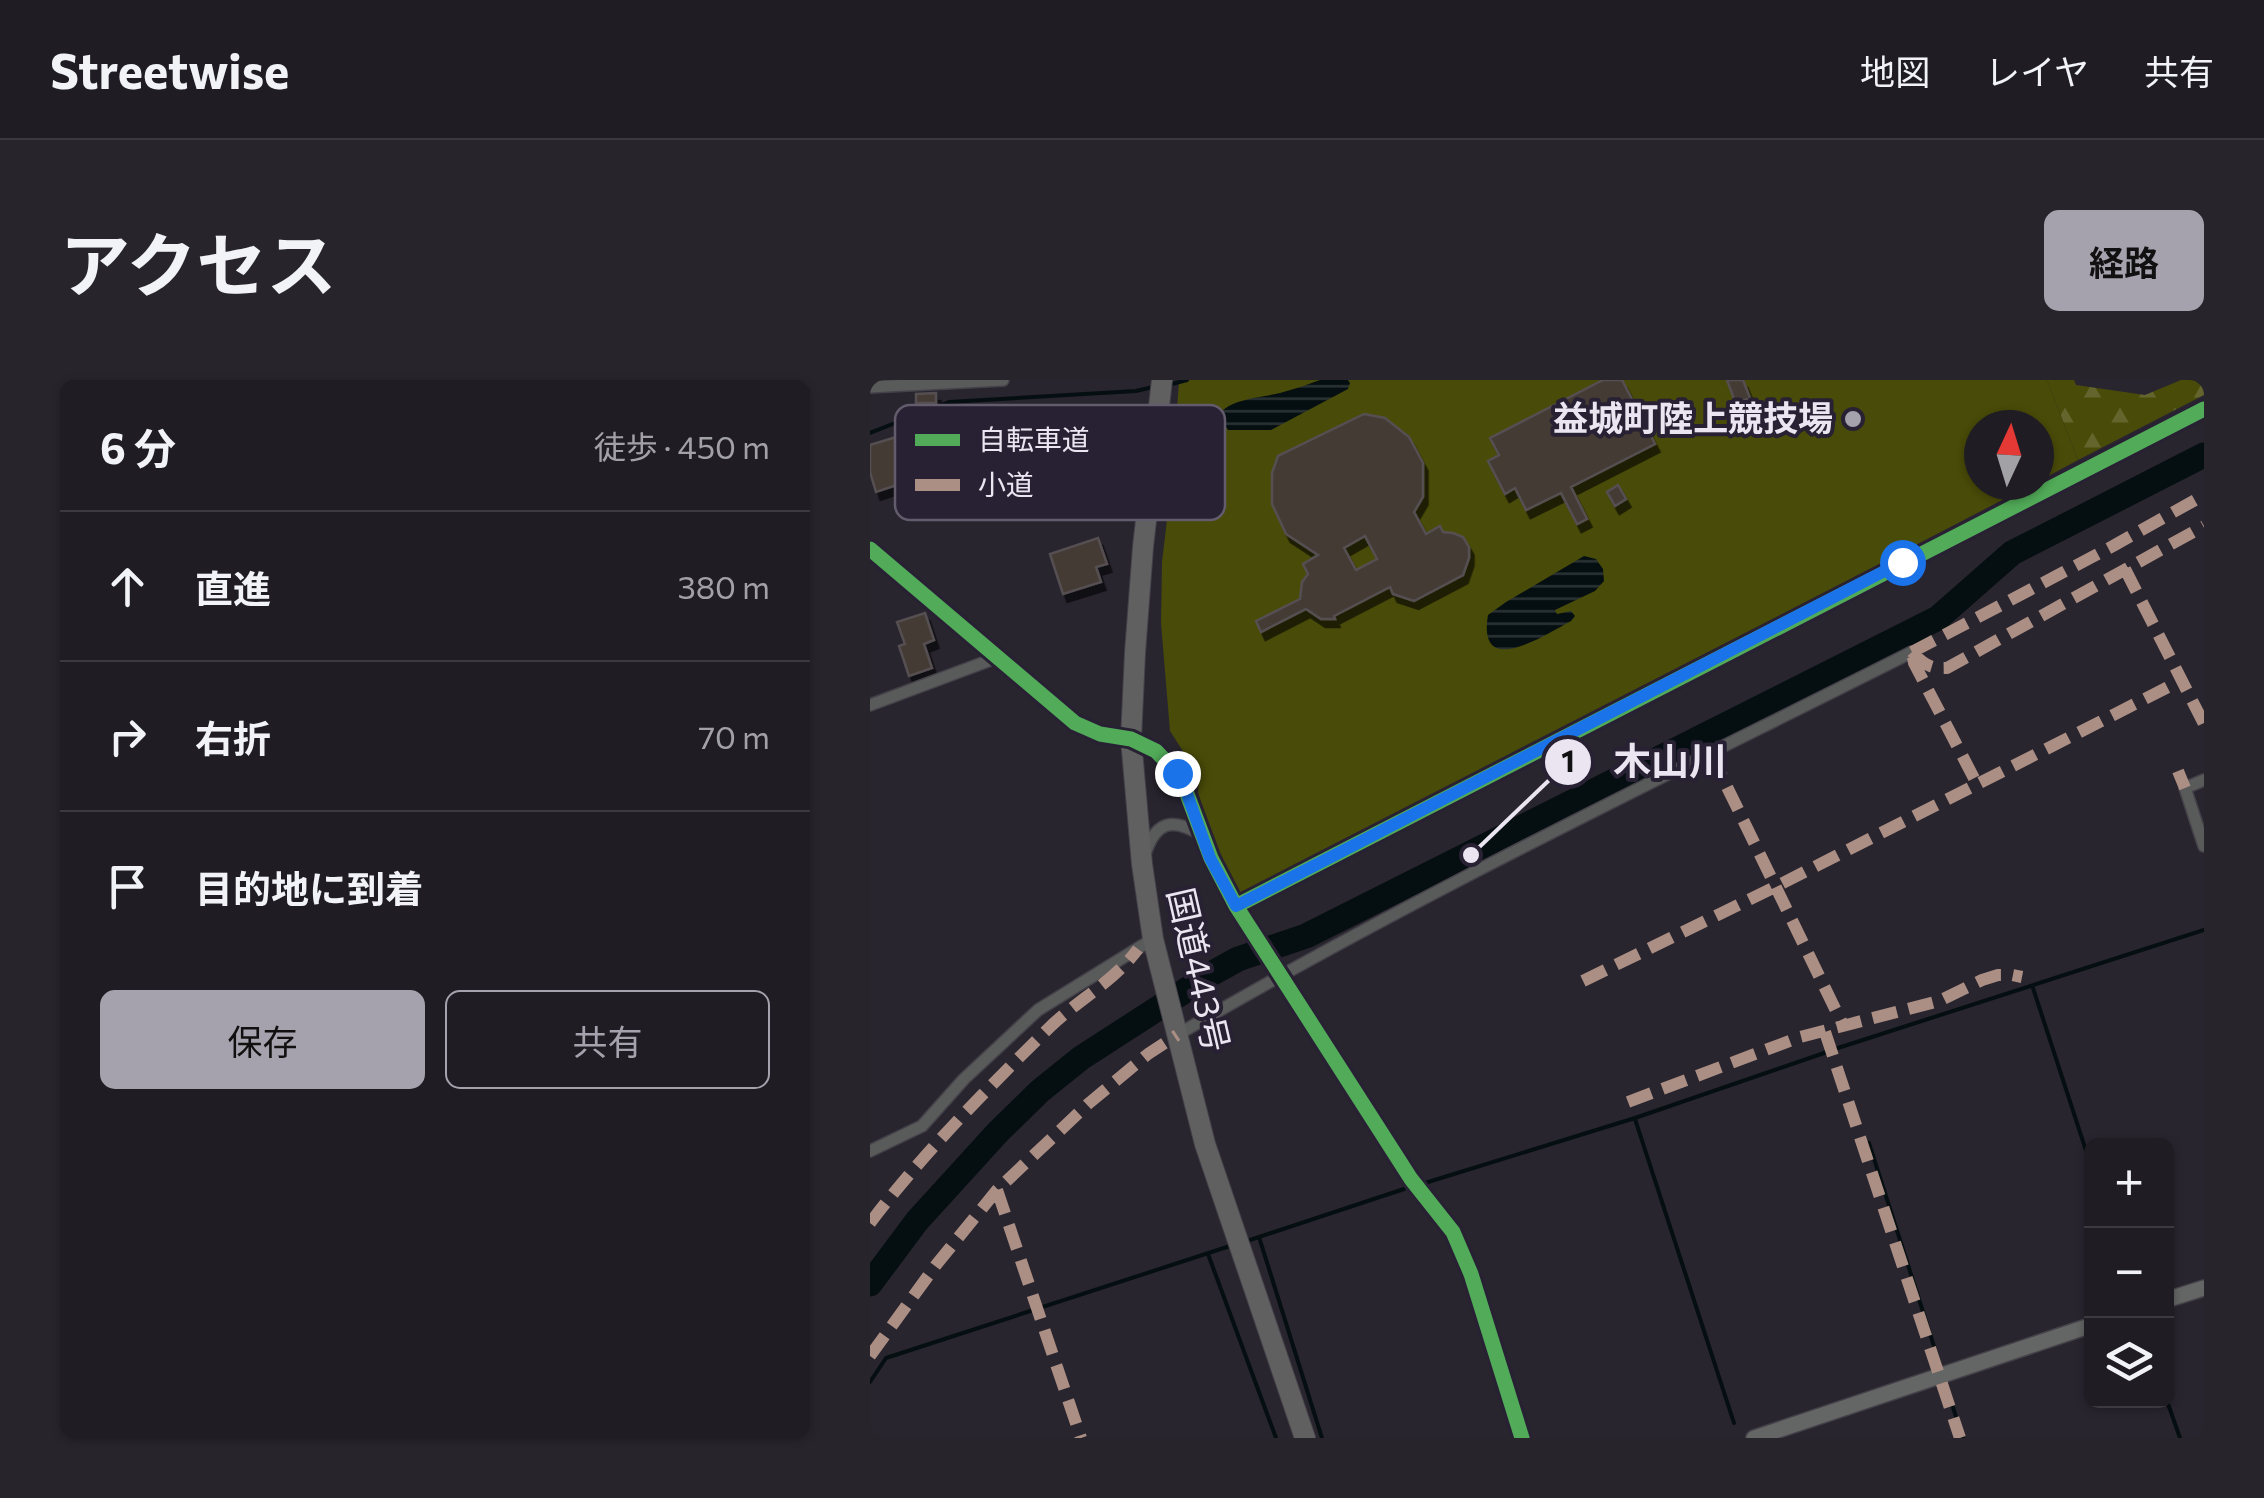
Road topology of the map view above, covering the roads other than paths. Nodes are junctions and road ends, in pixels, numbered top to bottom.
1 (1003, 380) edge
2 (870, 387) edge
3 (2204, 409) edge
4 (1146, 520) edge
5 (870, 549) edge
6 (1912, 652) dead end
7 (996, 658) junction
8 (870, 705) edge
9 (1131, 739) junction
10 (2204, 780) edge
11 (1200, 834) junction
12 (2204, 846) edge
13 (1142, 864) junction
14 (1239, 909) junction
15 (1155, 944) junction
16 (1281, 974) junction
17 (1178, 1035) junction
18 (870, 1151) edge
19 (2204, 1288) edge
20 (2174, 1297) edge
21 (2084, 1328) edge
22 (1306, 1438) edge
23 (1522, 1438) edge
24 (1754, 1438) edge

1 - 2 street
3 - 14 street
4 - 9 highway, 国道443号
5 - 7 street
6 - 16 street
7 - 8 street
7 - 9 street
9 - 11 street
9 - 13 highway, 国道443号
10 - 12 street
11 - 13 street
11 - 14 street
13 - 15 highway, 国道443号
14 - 16 street
15 - 17 highway, 国道443号
15 - 18 street
16 - 17 street
16 - 23 street
17 - 22 highway, 国道443号
19 - 20 street
21 - 24 street

